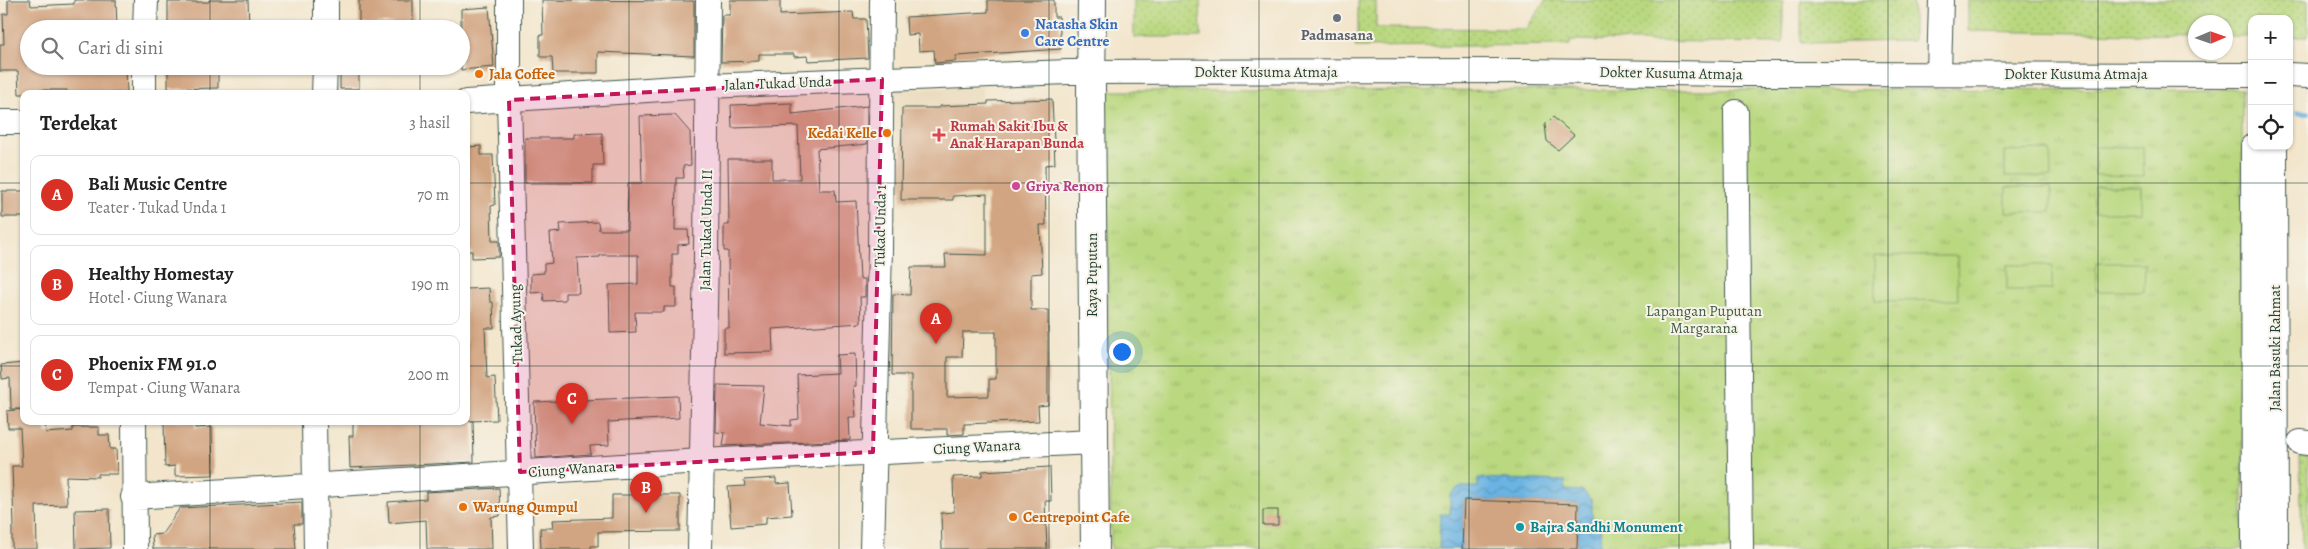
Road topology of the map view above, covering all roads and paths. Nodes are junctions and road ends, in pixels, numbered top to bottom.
1 (146, 0) edge
2 (326, 0) edge
3 (509, 0) edge
4 (708, 0) edge
5 (882, 0) edge
6 (1092, 0) edge
7 (1941, 0) edge
8 (145, 20) edge
9 (326, 20) edge
10 (1091, 73) junction
11 (1939, 73) junction
12 (144, 75) edge
13 (325, 75) edge
14 (2248, 75) edge
15 (2293, 75) edge
16 (2308, 76) edge
17 (882, 79) junction
18 (707, 86) junction
19 (144, 90) edge
20 (324, 90) edge
21 (508, 100) junction
22 (470, 102) edge
23 (1736, 112) dead end
24 (0, 122) edge
25 (20, 122) edge
26 (2253, 150) edge
27 (2275, 150) edge
28 (134, 425) edge
29 (314, 425) edge
30 (1093, 442) junction
31 (873, 452) junction
32 (701, 461) junction
33 (520, 472) junction
34 (316, 485) junction
35 (133, 497) junction
36 (136, 549) edge
37 (316, 549) edge
38 (521, 549) edge
39 (700, 549) edge
40 (872, 549) edge
41 (1095, 549) edge
42 (1741, 549) edge
43 (2254, 549) edge
44 (2276, 549) edge

1 - 8 street
2 - 9 street
3 - 21 street, Tukad Ayung
4 - 18 street, Jalan Tukad Unda II
5 - 17 street, Tukad Unda 1
6 - 10 main road, Raya Puputan
7 - 11 street
10 - 11 street, Dokter Kusuma Atmaja
10 - 17 street, Jalan Tukad Unda
10 - 30 main road, Raya Puputan
11 - 14 street, Dokter Kusuma Atmaja
12 - 19 street
13 - 20 street
15 - 16 street
17 - 18 street, Jalan Tukad Unda
17 - 31 street, Tukad Unda 1
18 - 21 street, Jalan Tukad Unda
18 - 32 street, Jalan Tukad Unda II
21 - 22 street, Jalan Tukad Unda
21 - 33 street, Tukad Ayung
23 - 42 street
24 - 25 street
26 - 43 street, Jalan Basuki Rahmat
27 - 44 street, Jalan Basuki Rahmat
28 - 35 street
29 - 34 street
30 - 31 street, Ciung Wanara
30 - 41 main road, Raya Puputan
31 - 32 street, Ciung Wanara
31 - 40 street, Tukad Unda 1
32 - 33 street, Ciung Wanara
32 - 39 street, Jalan Tukad Unda II
33 - 34 street, Ciung Wanara
33 - 38 street, Tukad Ayung
34 - 35 street, Ciung Wanara
34 - 37 street
35 - 36 street

